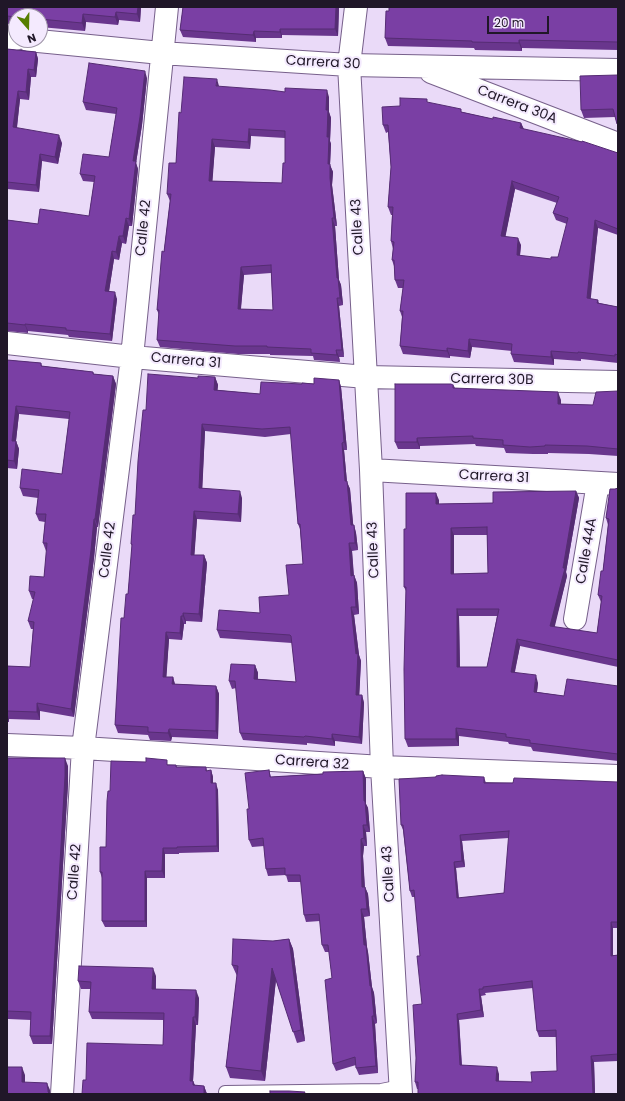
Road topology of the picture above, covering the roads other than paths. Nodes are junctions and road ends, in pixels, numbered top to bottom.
1 (166, 7) edge
2 (356, 7) edge
3 (48, 42) edge
4 (161, 53) junction
5 (349, 65) junction
6 (417, 67) junction
7 (618, 70) edge
8 (618, 144) edge
9 (7, 343) edge
10 (132, 357) junction
11 (366, 377) junction
12 (618, 382) edge
13 (371, 470) junction
14 (608, 483) edge
15 (575, 619) dead end
16 (7, 745) edge
17 (83, 748) junction
18 (382, 767) junction
19 (618, 776) edge
20 (401, 1090) edge
21 (225, 1092) dead end
22 (62, 1094) edge

1 - 4 street, Calle 42
2 - 5 street, Calle 43
3 - 4 street, Carrera 30
4 - 5 street, Carrera 30
4 - 10 street, Calle 42
5 - 6 street, Carrera 30
5 - 11 street, Calle 43
6 - 7 street, Carrera 30
6 - 8 street, Carrera 30A
9 - 10 street, Carrera 31
10 - 11 street, Carrera 31
10 - 17 street, Calle 42
11 - 12 street, Carrera 30B
11 - 13 street, Calle 43
13 - 14 street, Carrera 31
13 - 18 street, Calle 43
14 - 15 street, Calle 44A
16 - 17 street, Carrera 32
17 - 18 street, Carrera 32
17 - 22 street, Calle 42
18 - 19 street, Carrera 32
18 - 20 street, Calle 43
20 - 21 lane

